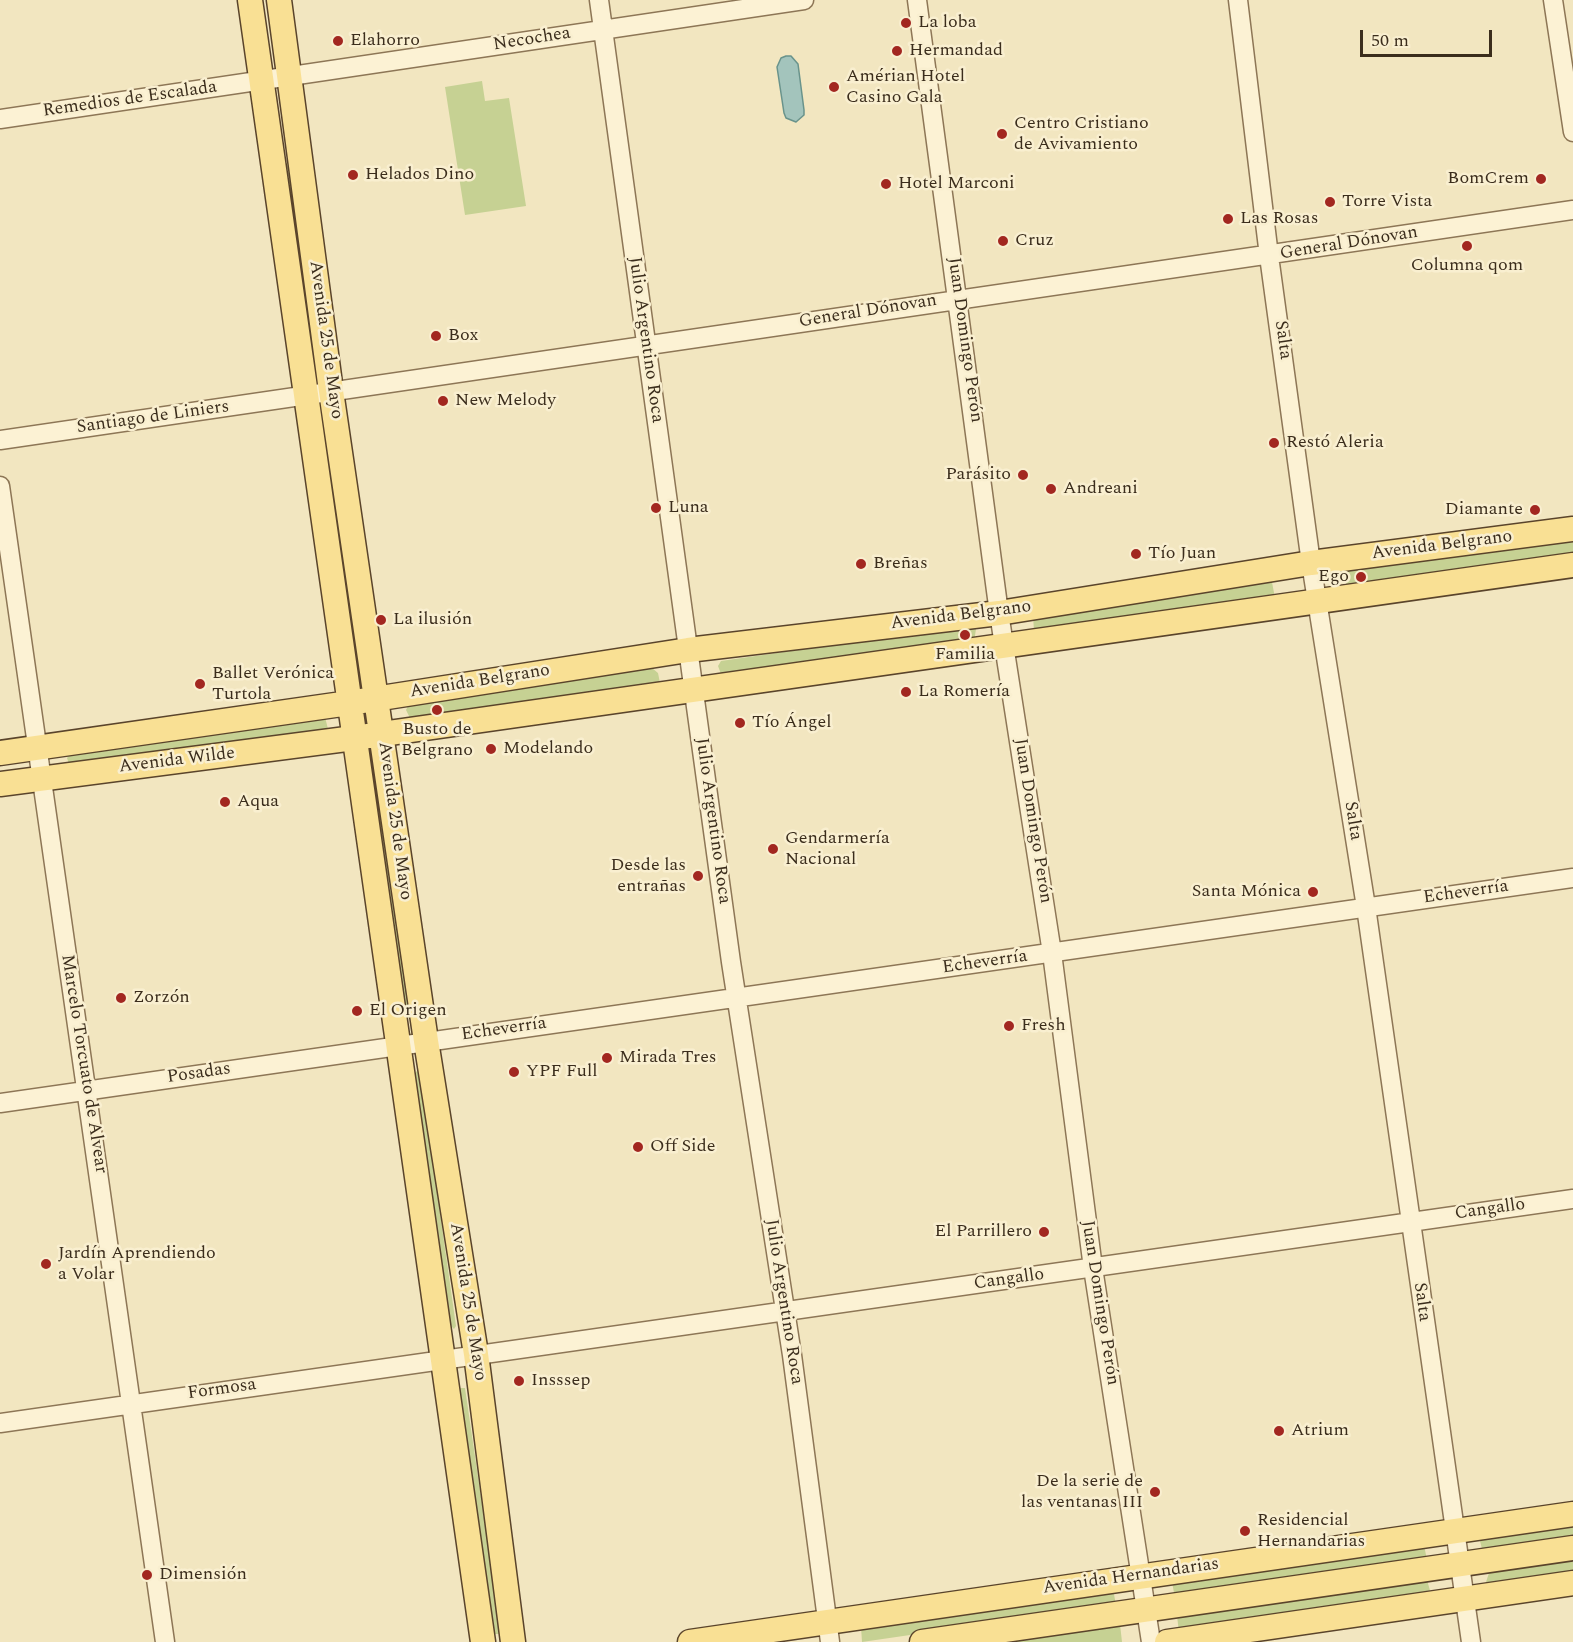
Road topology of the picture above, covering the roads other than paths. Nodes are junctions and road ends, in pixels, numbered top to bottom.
1 (250, 0) edge
2 (279, 0) edge
3 (599, 0) edge
4 (804, 0) edge
5 (917, 0) edge
6 (1238, 0) edge
7 (1553, 0) edge
8 (604, 29) junction
9 (290, 76) junction
10 (261, 81) junction
11 (0, 119) edge
12 (1573, 132) edge
13 (1573, 210) edge
14 (1269, 256) junction
15 (959, 298) junction
16 (645, 346) junction
17 (331, 391) junction
18 (307, 396) junction
19 (0, 440) edge
20 (0, 486) edge
21 (1573, 529) edge
22 (1311, 562) junction
23 (1573, 565) edge
24 (1317, 602) junction
25 (999, 613) junction
26 (1005, 646) junction
27 (688, 650) junction
28 (693, 690) junction
29 (376, 699) junction
30 (349, 703) junction
31 (382, 733) junction
32 (354, 738) junction
33 (36, 748) junction
34 (0, 753) edge
35 (40, 778) junction
36 (0, 784) edge
37 (1573, 878) edge
38 (1366, 907) junction
39 (1052, 953) junction
40 (736, 997) junction
41 (426, 1041) junction
42 (398, 1045) junction
43 (87, 1089) junction
44 (0, 1103) edge
45 (1573, 1199) edge
46 (1409, 1221) junction
47 (1093, 1268) junction
48 (784, 1310) junction
49 (477, 1354) junction
50 (445, 1359) junction
51 (133, 1403) junction
52 (0, 1423) edge
53 (1573, 1514) edge
54 (1455, 1531) junction
55 (1573, 1548) edge
56 (1460, 1565) junction
57 (1142, 1575) junction
58 (1573, 1583) edge
59 (1465, 1599) junction
60 (1148, 1611) junction
61 (828, 1633) edge
62 (165, 1642) edge
63 (483, 1642) edge
64 (513, 1642) edge
65 (690, 1642) edge
66 (922, 1642) edge
67 (1151, 1642) edge
68 (1167, 1642) edge
69 (1471, 1642) edge

1 - 10 main road, Avenida 25 de Mayo
2 - 9 main road, Avenida 25 de Mayo
3 - 8 street, Julio Argentino Roca
4 - 8 street, Necochea
5 - 15 street, Juan Domingo Perón
6 - 14 street, Salta
7 - 12 street
8 - 9 street, Necochea
8 - 16 street, Julio Argentino Roca
9 - 10 street, Necochea
9 - 17 main road, Avenida 25 de Mayo
10 - 11 street, Remedios de Escalada
10 - 18 main road, Avenida 25 de Mayo
13 - 14 street, General Dónovan
14 - 15 street, General Dónovan
14 - 22 street, Salta
15 - 16 street, General Dónovan
15 - 25 street, Juan Domingo Perón
16 - 17 street, General Dónovan
16 - 27 street, Julio Argentino Roca
17 - 18 street, General Dónovan
17 - 29 main road, Avenida 25 de Mayo
18 - 19 street, Santiago de Liniers
18 - 30 main road, Avenida 25 de Mayo
20 - 33 street, Marcelo Torcuato de Alvear
21 - 22 main road, Avenida Belgrano
22 - 24 street, Salta
22 - 25 main road, Avenida Belgrano
23 - 24 main road, Avenida Belgrano
24 - 26 main road, Avenida Belgrano
24 - 38 street, Salta
25 - 26 street, Juan Domingo Perón
25 - 27 main road, Avenida Belgrano
26 - 28 main road, Avenida Belgrano
26 - 39 street, Juan Domingo Perón
27 - 28 street, Julio Argentino Roca
27 - 29 main road, Avenida Belgrano
28 - 31 main road, Avenida Belgrano
28 - 40 street, Julio Argentino Roca
29 - 30 main road, Avenida Belgrano
29 - 31 main road, Avenida 25 de Mayo
30 - 32 main road, Avenida 25 de Mayo
30 - 33 main road, Avenida Wilde
31 - 32 main road, Avenida Belgrano
31 - 41 main road, Avenida 25 de Mayo
32 - 35 main road, Avenida Wilde
32 - 42 main road, Avenida 25 de Mayo
33 - 34 main road, Avenida Wilde
33 - 35 street, Marcelo Torcuato de Alvear
35 - 36 main road, Avenida Wilde
35 - 43 street, Marcelo Torcuato de Alvear
37 - 38 street, Echeverría
38 - 39 street, Echeverría
38 - 46 street, Salta
39 - 40 street, Echeverría
39 - 47 street, Juan Domingo Perón
40 - 41 street, Echeverría
40 - 48 street, Julio Argentino Roca
41 - 42 street, Echeverría
41 - 49 main road, Avenida 25 de Mayo
42 - 43 street, Posadas
42 - 50 main road, Avenida 25 de Mayo
43 - 44 street, Posadas
43 - 51 street, Marcelo Torcuato de Alvear
45 - 46 street, Cangallo
46 - 47 street, Cangallo
46 - 54 street, Salta
47 - 48 street, Cangallo
47 - 57 street, Juan Domingo Perón
48 - 49 street, Cangallo
48 - 61 street, Julio Argentino Roca
49 - 50 street, Cangallo
49 - 64 main road, Avenida 25 de Mayo
50 - 51 street, Formosa
50 - 63 main road, Avenida 25 de Mayo
51 - 52 street, Formosa
51 - 62 street, Marcelo Torcuato de Alvear
53 - 54 main road, Avenida Hernandarias
54 - 56 street, Salta
54 - 57 main road, Avenida Hernandarias
55 - 56 main road, Avenida Hernandarias
56 - 59 street, Salta
56 - 60 main road, Avenida Hernandarias
57 - 60 street, Juan Domingo Perón
57 - 61 main road, Avenida Hernandarias
58 - 59 main road
59 - 68 main road
59 - 69 street, Salta
60 - 66 main road, Avenida Hernandarias
60 - 67 street, Juan Domingo Perón
61 - 65 main road, Avenida Hernandarias

